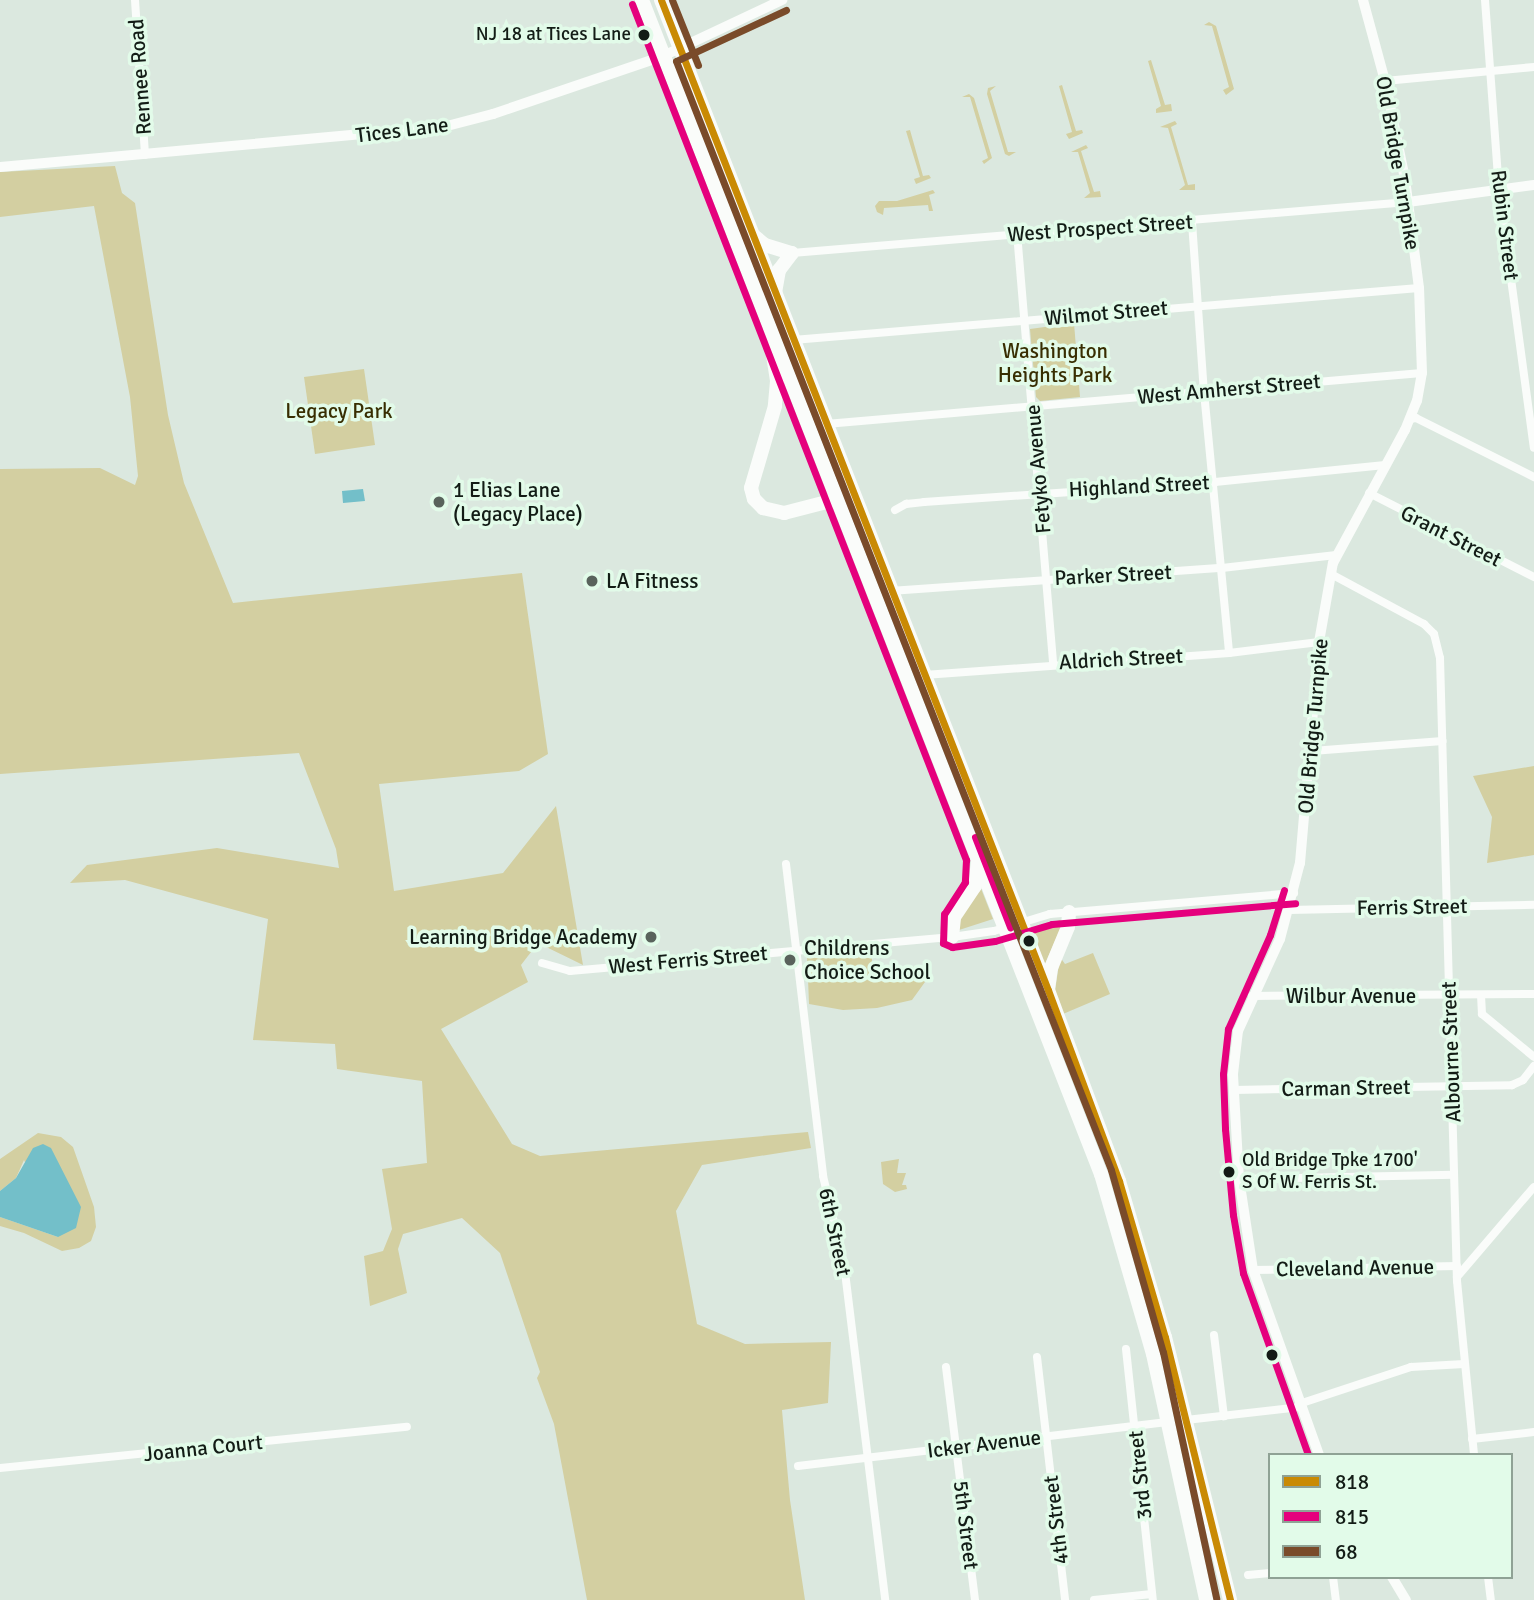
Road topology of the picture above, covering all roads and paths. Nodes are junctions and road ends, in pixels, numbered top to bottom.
1 (135, 0) edge
2 (642, 0) edge
3 (782, 0) edge
4 (1363, 0) edge
5 (1485, 0) edge
6 (664, 3) edge
7 (680, 48) junction
8 (663, 56) junction
9 (1534, 67) edge
10 (1489, 71) junction
11 (1385, 81) junction
12 (145, 155) junction
13 (0, 167) edge
14 (1534, 185) edge
15 (1499, 190) junction
16 (1408, 202) junction
17 (1192, 222) junction
18 (750, 232) junction
19 (1017, 233) junction
20 (792, 253) junction
21 (1419, 288) junction
22 (775, 294) junction
23 (1198, 306) junction
24 (1026, 320) junction
25 (768, 324) junction
26 (793, 340) junction
27 (1534, 368) edge
28 (1524, 369) junction
29 (1422, 373) junction
30 (1205, 392) junction
31 (1031, 405) junction
32 (1410, 419) junction
33 (826, 424) junction
34 (1534, 448) edge
35 (1385, 465) junction
36 (1534, 477) edge
37 (1215, 482) junction
38 (849, 485) junction
39 (1039, 492) junction
40 (1369, 493) junction
41 (838, 499) junction
42 (894, 510) dead end
43 (1336, 555) junction
44 (1222, 568) junction
45 (1331, 574) junction
46 (1534, 577) edge
47 (1048, 579) junction
48 (890, 591) junction
49 (1319, 642) junction
50 (1229, 653) junction
51 (1053, 663) junction
52 (923, 675) junction
53 (1443, 741) junction
54 (1312, 751) junction
55 (977, 858) junction
56 (786, 864) dead end
57 (1294, 893) junction
58 (1534, 905) edge
59 (1447, 906) junction
60 (1289, 910) junction
61 (1069, 912) junction
62 (1013, 925) junction
63 (952, 937) junction
64 (796, 950) junction
65 (542, 963) dead end
66 (1048, 990) junction
67 (1534, 994) edge
68 (1481, 995) junction
69 (1252, 996) junction
70 (1449, 996) junction
71 (1534, 1057) edge
72 (1534, 1066) edge
73 (1452, 1087) junction
74 (1234, 1090) junction
75 (1454, 1175) junction
76 (1239, 1179) junction
77 (1534, 1188) edge
78 (1457, 1266) junction
79 (1253, 1270) junction
80 (1457, 1277) junction
81 (1214, 1335) dead end
82 (1126, 1349) dead end
83 (1037, 1357) dead end
84 (1464, 1364) junction
85 (946, 1367) dead end
86 (1300, 1406) junction
87 (1224, 1416) junction
88 (1186, 1420) junction
89 (1169, 1422) junction
90 (1135, 1426) junction
91 (407, 1427) dead end
92 (1534, 1432) edge
93 (1046, 1437) junction
94 (1472, 1439) junction
95 (956, 1447) junction
96 (1318, 1453) edge
97 (1474, 1453) edge
98 (867, 1458) junction
99 (798, 1466) dead end
100 (0, 1468) edge
101 (1268, 1573) edge
102 (1248, 1575) dead end
103 (1333, 1579) edge
104 (1393, 1579) edge
105 (1489, 1579) edge
106 (1153, 1597) edge
107 (885, 1600) edge
108 (975, 1600) edge
109 (1065, 1600) edge
110 (1094, 1600) edge
111 (1206, 1600) edge
112 (1230, 1600) edge
113 (1336, 1600) edge
114 (1406, 1600) edge
115 (1491, 1600) edge

1 - 12 street, Rennee Road
2 - 8 highway
3 - 7 street, Tices Lane
4 - 11 street, Old Bridge Turnpike
5 - 10 street, Rubin Street
6 - 7 highway
7 - 8 street, Tices Lane
7 - 18 highway
8 - 12 street, Tices Lane
8 - 25 highway
9 - 10 street
10 - 11 street
10 - 15 street, Rubin Street
11 - 16 street, Old Bridge Turnpike
12 - 13 street, Tices Lane
14 - 15 street
15 - 16 street
15 - 28 street, Rubin Street
16 - 17 street, West Prospect Street
16 - 21 street, Old Bridge Turnpike
17 - 19 street, West Prospect Street
17 - 23 street
18 - 20 highway
18 - 22 highway
19 - 20 street, West Prospect Street
19 - 24 street, Fetyko Avenue
20 - 22 highway
21 - 23 street, Wilmot Street
21 - 29 street, Old Bridge Turnpike
22 - 26 highway
23 - 24 street, Wilmot Street
23 - 30 street
24 - 26 street, Wilmot Street
24 - 31 street, Fetyko Avenue
25 - 41 highway
25 - 41 highway
26 - 33 highway
27 - 28 street
28 - 34 street, Rubin Street
29 - 30 street, West Amherst Street
29 - 32 street, Old Bridge Turnpike
30 - 31 street, West Amherst Street
30 - 37 street
31 - 33 street, West Amherst Street
31 - 39 street, Fetyko Avenue
32 - 35 street, Old Bridge Turnpike
32 - 36 street
33 - 38 highway
35 - 37 street, Highland Street
35 - 40 street, Old Bridge Turnpike
37 - 39 street, Highland Street
37 - 44 street
38 - 41 highway
38 - 48 highway
39 - 42 street, Highland Street
39 - 47 street, Fetyko Avenue
40 - 43 street, Old Bridge Turnpike
40 - 46 street, Grant Street
41 - 55 highway
43 - 44 street, Parker Street
43 - 45 street, Old Bridge Turnpike
44 - 47 street, Parker Street
44 - 50 street
45 - 49 street, Old Bridge Turnpike
45 - 53 street, Albourne Street
47 - 48 street, Parker Street
47 - 51 street, Fetyko Avenue
48 - 52 highway
49 - 50 street, Aldrich Street
49 - 54 street, Old Bridge Turnpike
50 - 51 street, Aldrich Street
51 - 52 street, Aldrich Street
52 - 62 highway
53 - 54 street
53 - 59 street, Albourne Street
54 - 57 street, Old Bridge Turnpike
55 - 62 highway
55 - 63 highway
56 - 64 street, 6th Street
57 - 60 street, Old Bridge Turnpike
57 - 61 street, West Ferris Street
58 - 59 street, Ferris Street
59 - 60 street, Ferris Street
59 - 70 street, Albourne Street
60 - 69 street, Old Bridge Turnpike
61 - 62 street, West Ferris Street
61 - 66 highway
62 - 63 street, West Ferris Street
62 - 66 highway
62 - 89 highway
63 - 64 street, West Ferris Street
64 - 65 street, West Ferris Street
64 - 98 street, 6th Street
66 - 88 highway
67 - 68 street, Wilbur Avenue
68 - 70 street, Wilbur Avenue
68 - 71 street
69 - 70 street, Wilbur Avenue
69 - 74 street, Old Bridge Turnpike
70 - 73 street, Albourne Street
72 - 73 street, Carman Street
73 - 74 street, Carman Street
73 - 75 street, Albourne Street
74 - 76 street, Old Bridge Turnpike
75 - 76 street
75 - 78 street, Albourne Street
76 - 79 street, Old Bridge Turnpike
77 - 80 street, Cleveland Avenue
78 - 79 street, Cleveland Avenue
78 - 80 street, Albourne Street
79 - 86 street, Old Bridge Turnpike
80 - 84 street, Albourne Street
81 - 87 street
82 - 90 street, 3rd Street
83 - 93 street, 4th Street
84 - 86 street
84 - 94 street, Albourne Street
85 - 95 street, 5th Street
86 - 87 street
86 - 96 street, Old Bridge Turnpike
87 - 88 street
88 - 112 highway
89 - 90 street, Icker Avenue
89 - 111 highway
90 - 93 street, Icker Avenue
90 - 106 street, 3rd Street
91 - 100 street, Joanna Court
92 - 94 street
93 - 95 street, Icker Avenue
93 - 109 street, 4th Street
94 - 97 street, Albourne Street
95 - 98 street, Icker Avenue
95 - 108 street, 5th Street
98 - 99 street, Icker Avenue
98 - 107 street, 6th Street
101 - 102 street
103 - 113 street
104 - 114 street
105 - 115 street
106 - 110 street

